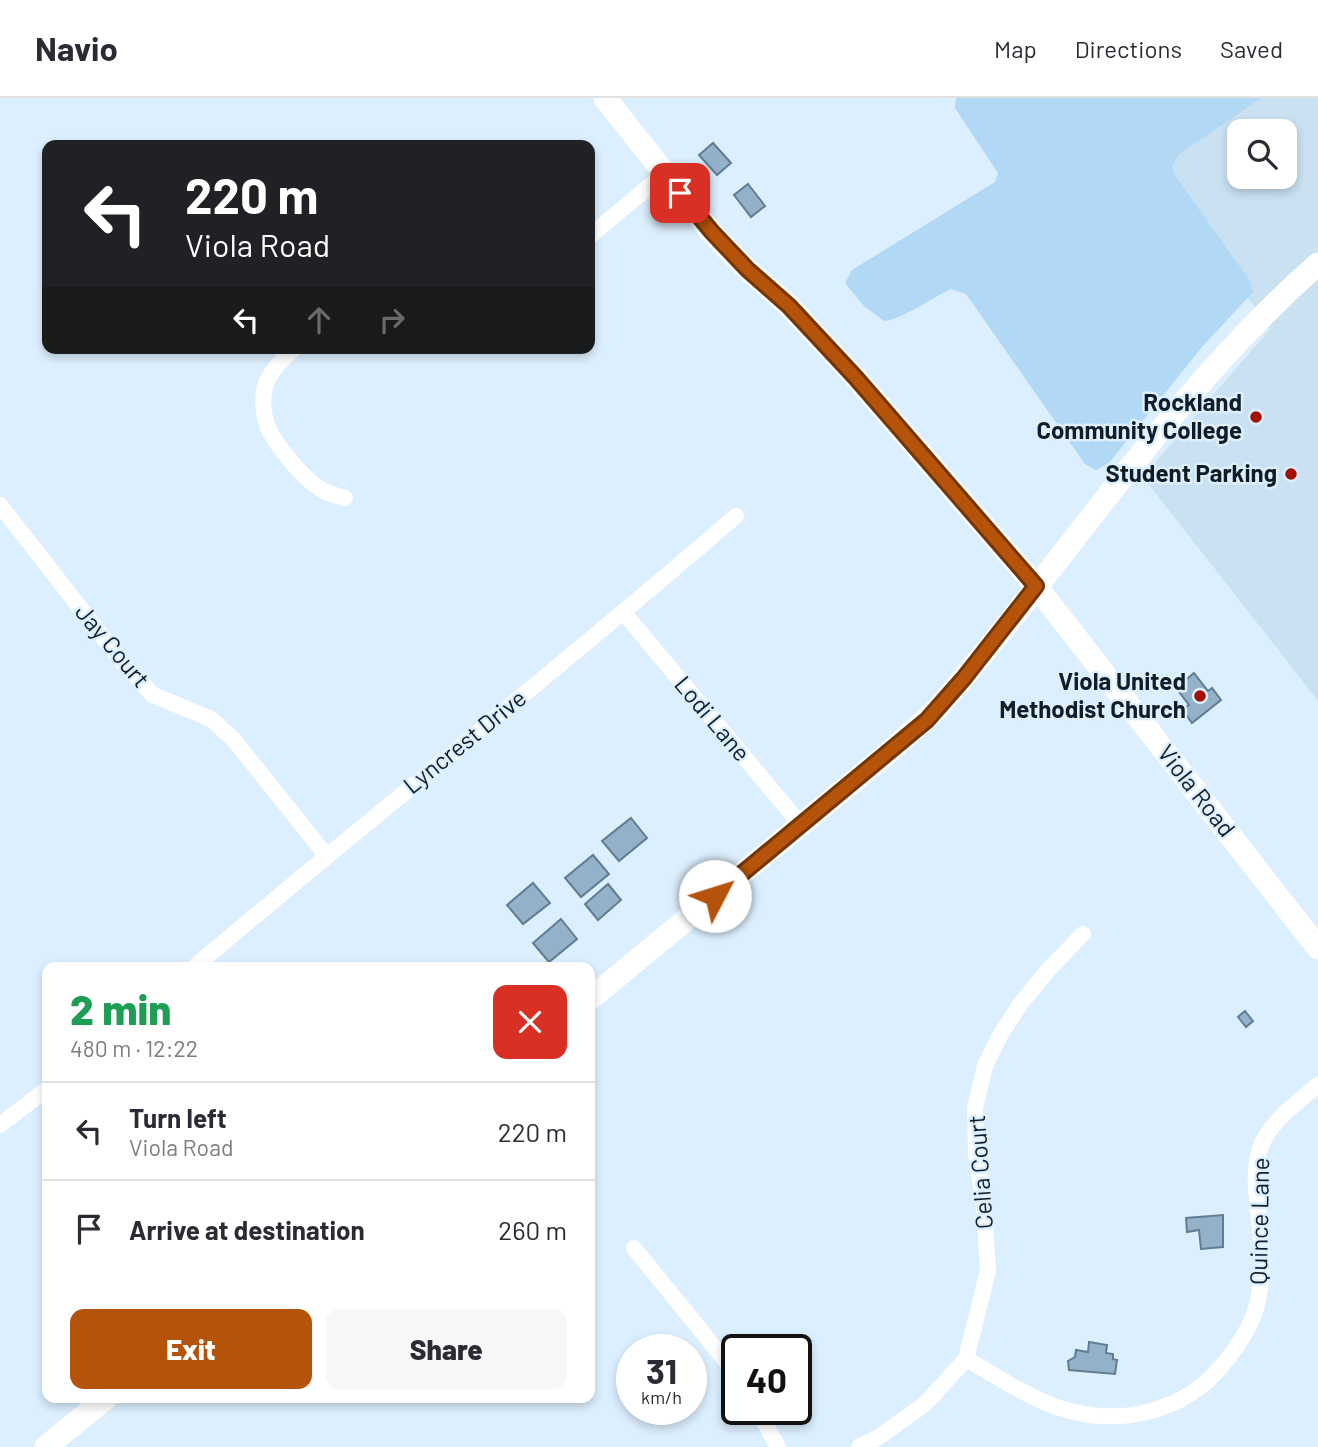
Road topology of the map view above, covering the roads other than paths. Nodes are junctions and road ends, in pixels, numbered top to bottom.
1 (605, 98) edge
2 (665, 173) junction
3 (595, 232) edge
4 (1318, 264) edge
5 (289, 354) edge
6 (345, 498) dead end
7 (0, 505) edge
8 (736, 516) dead end
9 (1036, 586) junction
10 (624, 613) junction
11 (801, 825) junction
12 (326, 855) junction
13 (1083, 934) dead end
14 (1318, 948) edge
15 (200, 962) edge
16 (595, 995) edge
17 (1318, 1085) edge
18 (42, 1093) edge
19 (0, 1125) edge
20 (634, 1248) dead end
21 (721, 1355) edge
22 (966, 1359) junction
23 (100, 1403) edge
24 (766, 1425) edge
25 (46, 1447) edge
26 (778, 1447) edge
27 (859, 1447) edge

1 - 2 street, Viola Road
2 - 3 street
2 - 9 street, Viola Road
4 - 9 street
5 - 6 street
7 - 12 street, Jay Court
8 - 10 street, Lyncrest Drive
9 - 11 street
9 - 14 street, Viola Road
10 - 11 street, Lodi Lane
10 - 12 street, Lyncrest Drive
11 - 16 street
12 - 15 street, Lyncrest Drive
13 - 22 street, Celia Court
17 - 22 street, Quince Lane
18 - 19 street
20 - 21 street
22 - 27 street
23 - 25 street
24 - 26 street

